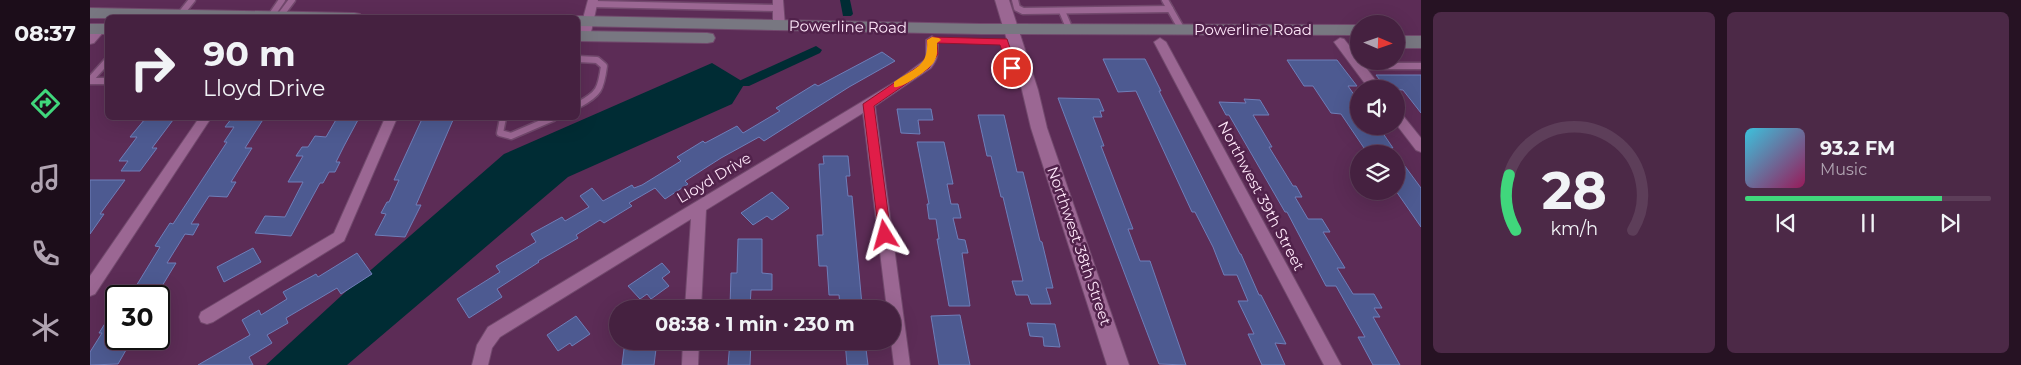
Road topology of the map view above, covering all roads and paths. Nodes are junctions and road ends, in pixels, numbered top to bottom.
1 (192, 0) edge
2 (292, 0) edge
3 (990, 0) edge
4 (1002, 0) edge
5 (1015, 0) edge
6 (1165, 0) edge
7 (593, 2) edge
8 (778, 4) edge
9 (1170, 9) junction
10 (1062, 10) junction
11 (276, 12) edge
12 (90, 13) edge
13 (180, 15) junction
14 (299, 15) edge
15 (779, 26) junction
16 (1070, 30) junction
17 (1182, 30) junction
18 (1309, 30) junction
19 (581, 32) edge
20 (1350, 32) edge
21 (1007, 35) junction
22 (1350, 35) edge
23 (932, 40) junction
24 (1160, 42) junction
25 (1279, 42) junction
26 (1340, 42) junction
27 (1350, 42) edge
28 (1350, 55) edge
29 (580, 59) edge
30 (105, 63) edge
31 (1405, 66) edge
32 (1421, 66) edge
33 (90, 80) edge
34 (105, 81) edge
35 (580, 104) edge
36 (868, 104) junction
37 (205, 120) edge
38 (390, 120) edge
39 (503, 120) edge
40 (548, 120) edge
41 (1405, 126) edge
42 (1420, 143) edge
43 (699, 206) junction
44 (90, 289) edge
45 (694, 300) edge
46 (207, 317) dead end
47 (691, 350) edge
48 (480, 365) edge
49 (690, 365) edge
50 (902, 365) edge
51 (1118, 365) edge
52 (1333, 365) edge

1 - 13 lane
2 - 11 lane
3 - 21 street, Northwest 38th Street
4 - 21 street, Northwest 38th Street
5 - 10 lane
6 - 9 lane
7 - 8 lane
7 - 19 street
8 - 15 street
9 - 10 lane
9 - 17 lane
10 - 16 lane
11 - 13 main road
11 - 14 main road
12 - 13 main road
15 - 19 main road, Powerline Road
15 - 21 main road, Powerline Road
16 - 17 main road, Powerline Road
16 - 21 main road, Powerline Road
17 - 18 main road, Powerline Road
18 - 20 main road, Powerline Road
18 - 25 main road
19 - 23 main road, Powerline Road
21 - 23 main road, Powerline Road
21 - 24 main road, Powerline Road
21 - 51 street, Northwest 38th Street
22 - 26 main road
23 - 36 street, Lloyd Drive
24 - 25 main road, Powerline Road
24 - 52 street, Northwest 39th Street
25 - 26 main road, Powerline Road
26 - 27 main road, Powerline Road
26 - 28 street
29 - 35 lane
30 - 33 lane
31 - 32 lane
33 - 34 lane
36 - 43 street, Lloyd Drive
36 - 50 street
37 - 44 street
38 - 46 street
39 - 40 lane
41 - 42 street
43 - 45 street
43 - 48 street, Lloyd Drive
47 - 49 street

